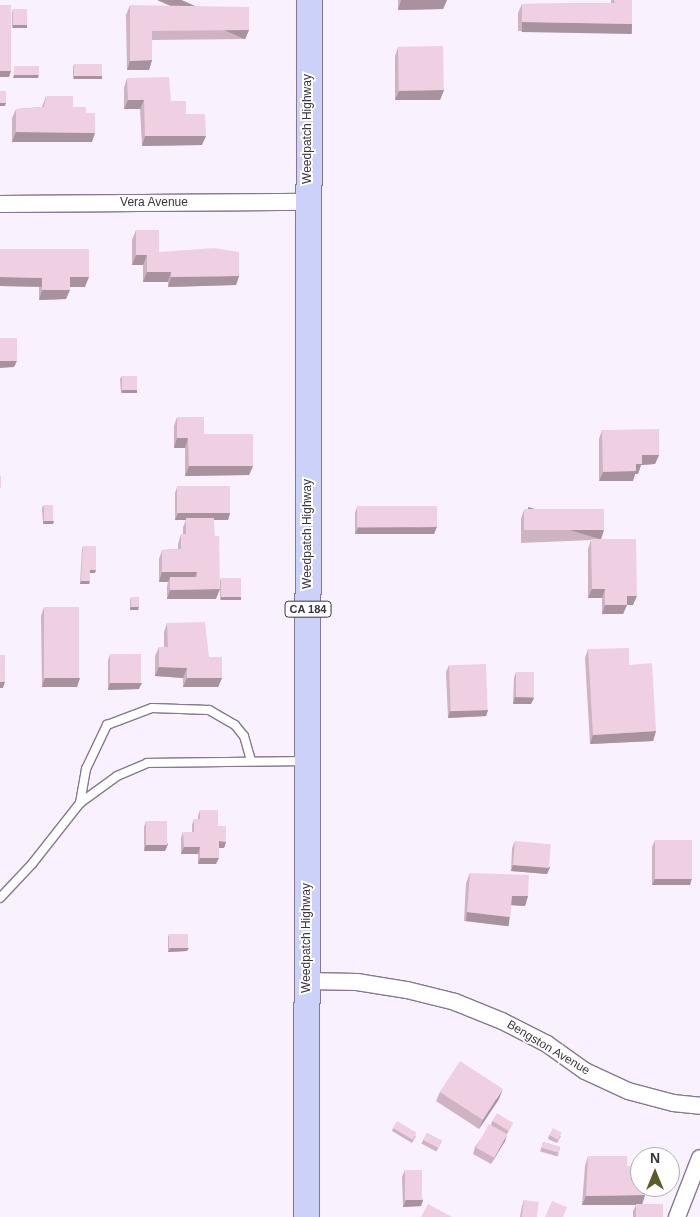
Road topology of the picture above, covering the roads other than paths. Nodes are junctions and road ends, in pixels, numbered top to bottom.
1 (309, 0) edge
2 (308, 202) junction
3 (0, 204) edge
4 (251, 762) junction
5 (307, 762) junction
6 (80, 804) junction
7 (0, 898) edge
8 (307, 980) junction
9 (700, 1106) edge
10 (700, 1158) edge
11 (306, 1217) edge
12 (677, 1217) edge

1 - 2 main road, Weedpatch Highway / CA 184
2 - 3 street, Vera Avenue
2 - 5 main road, Weedpatch Highway / CA 184
4 - 5 lane
4 - 6 lane
4 - 6 lane
5 - 8 main road, Weedpatch Highway / CA 184
6 - 7 lane
8 - 9 street, Bengston Avenue
8 - 11 main road, Weedpatch Highway / CA 184
10 - 12 street

